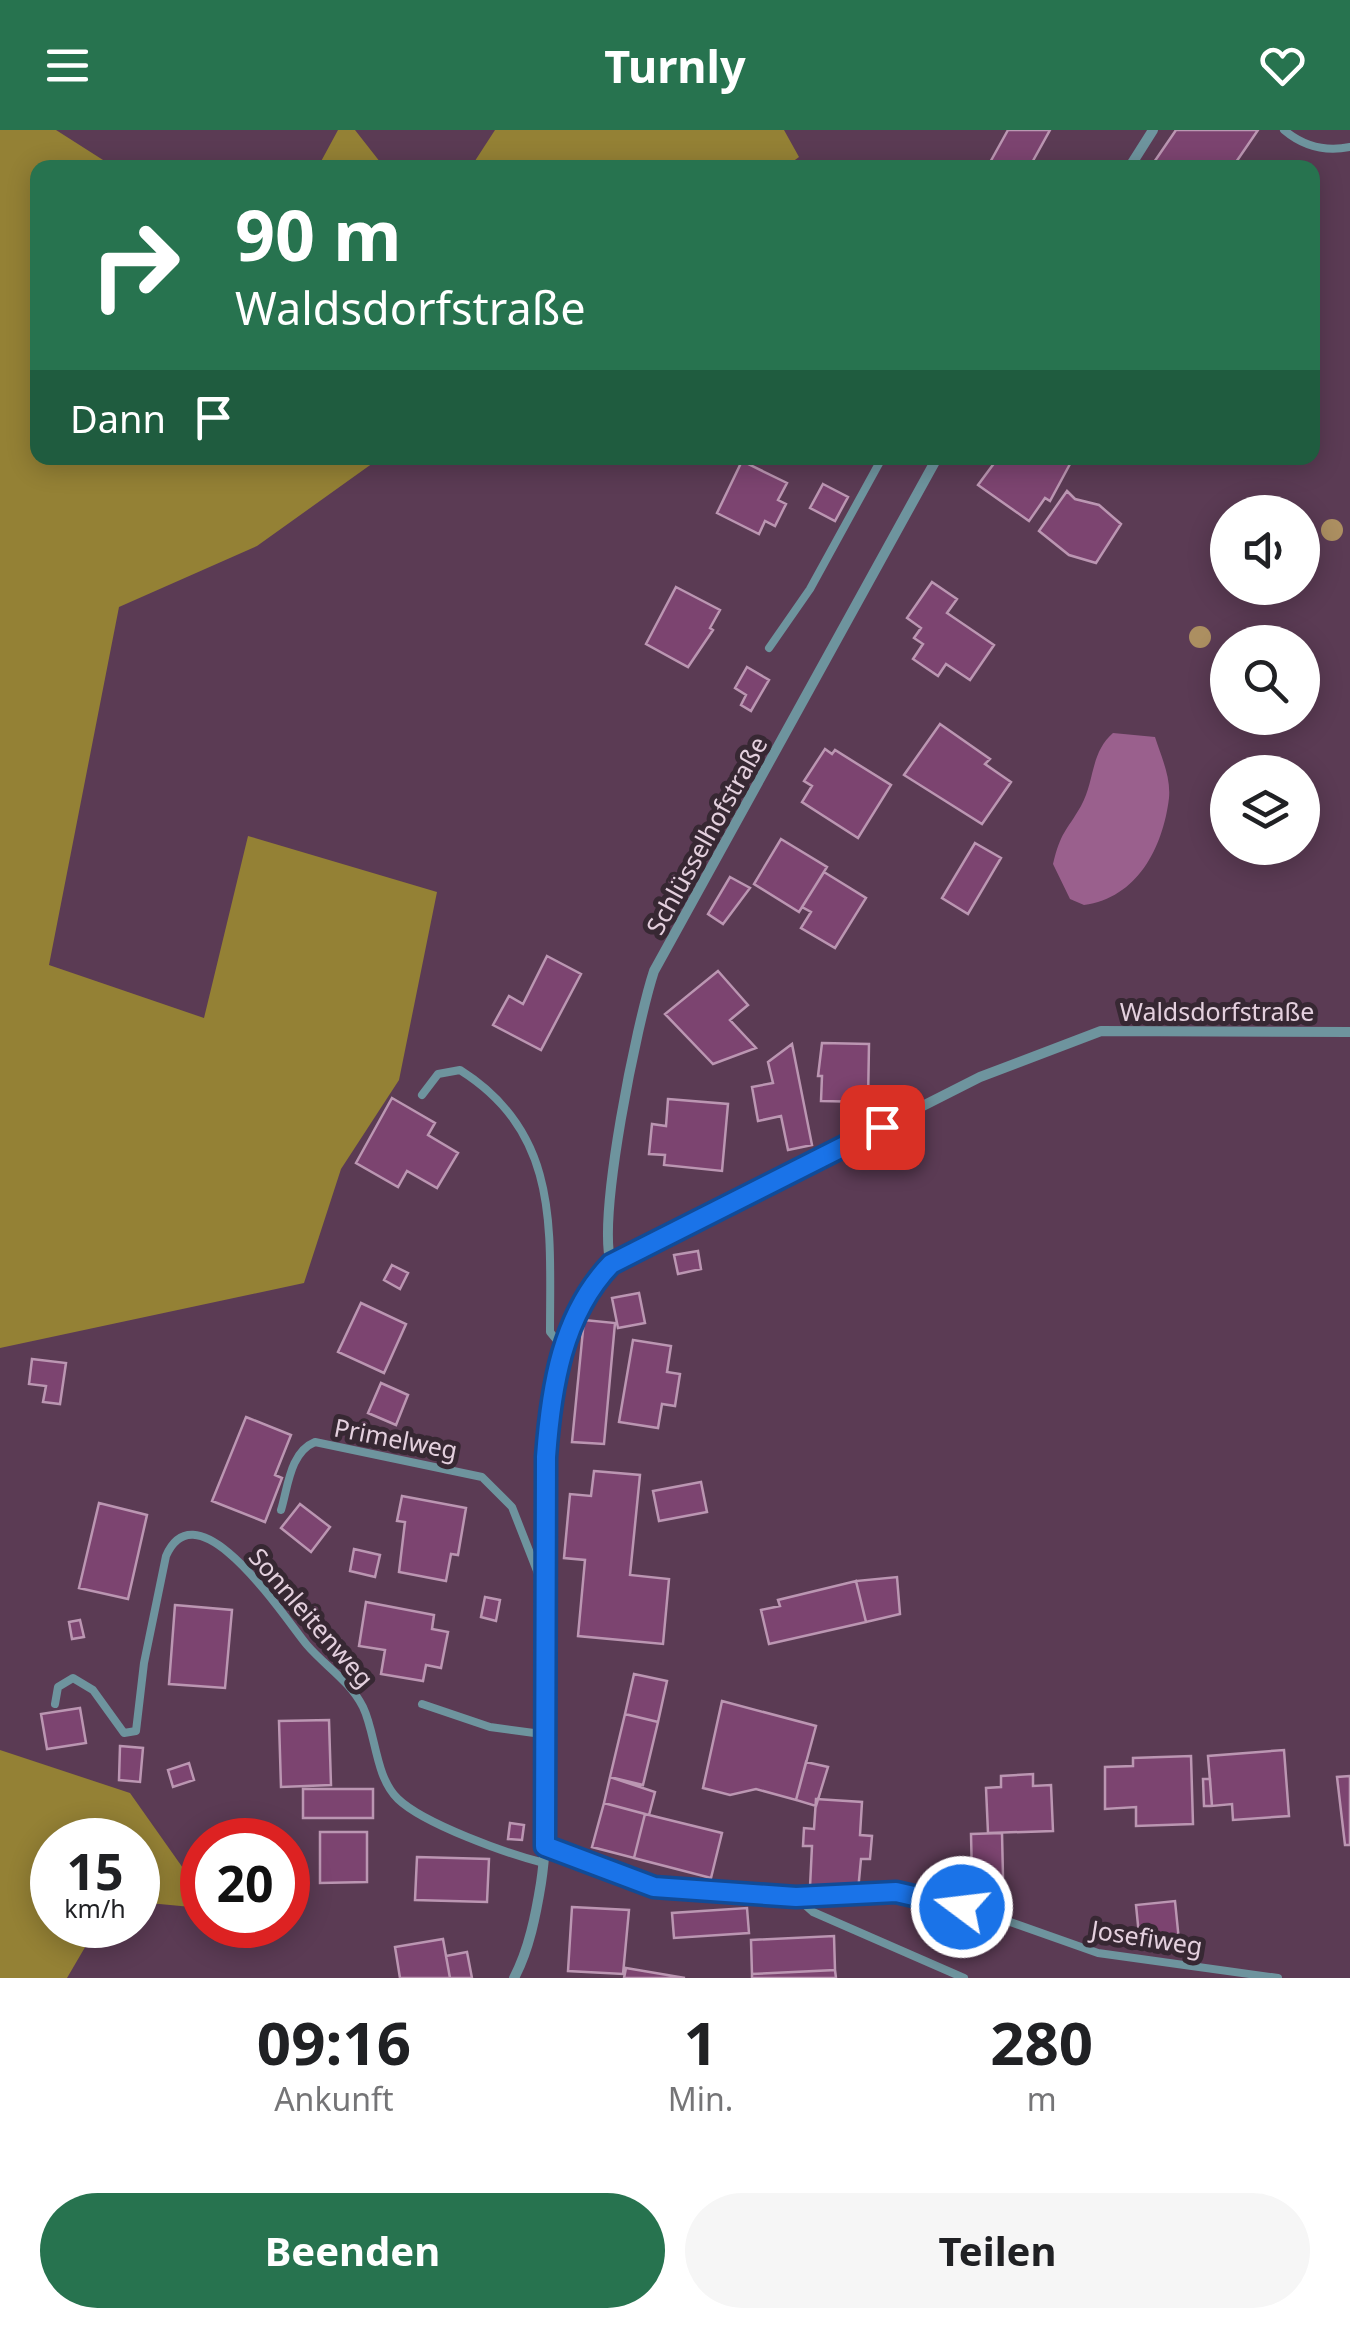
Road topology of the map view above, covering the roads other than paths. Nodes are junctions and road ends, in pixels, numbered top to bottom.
1 (1154, 130) edge
2 (1284, 130) edge
3 (1350, 147) edge
4 (1134, 160) edge
5 (878, 465) edge
6 (933, 465) edge
7 (769, 648) dead end
8 (1350, 1032) edge
9 (422, 1095) dead end
10 (611, 1264) junction
11 (564, 1348) junction
12 (281, 1510) dead end
13 (543, 1585) junction
14 (55, 1704) dead end
15 (422, 1704) dead end
16 (548, 1735) junction
17 (545, 1846) junction
18 (544, 1863) junction
19 (796, 1897) junction
20 (514, 1978) edge
21 (964, 1978) edge
22 (1278, 1978) edge

1 - 4 street
2 - 3 lane
5 - 7 lane
6 - 10 street, Schlüsselhofstraße
8 - 10 street, Waldsdorfstraße
9 - 11 lane
10 - 11 street, Waldsdorfstraße
11 - 13 street, Waldsdorfstraße
12 - 13 lane, Primelweg
13 - 16 street, Waldsdorfstraße
14 - 18 lane, Sonnleitenweg
15 - 16 lane
16 - 17 street, Waldsdorfstraße
17 - 18 street, Waldsdorfstraße
17 - 19 lane, Josefiweg
18 - 20 street, Waldsdorfstraße
19 - 21 lane
19 - 22 lane, Josefiweg

